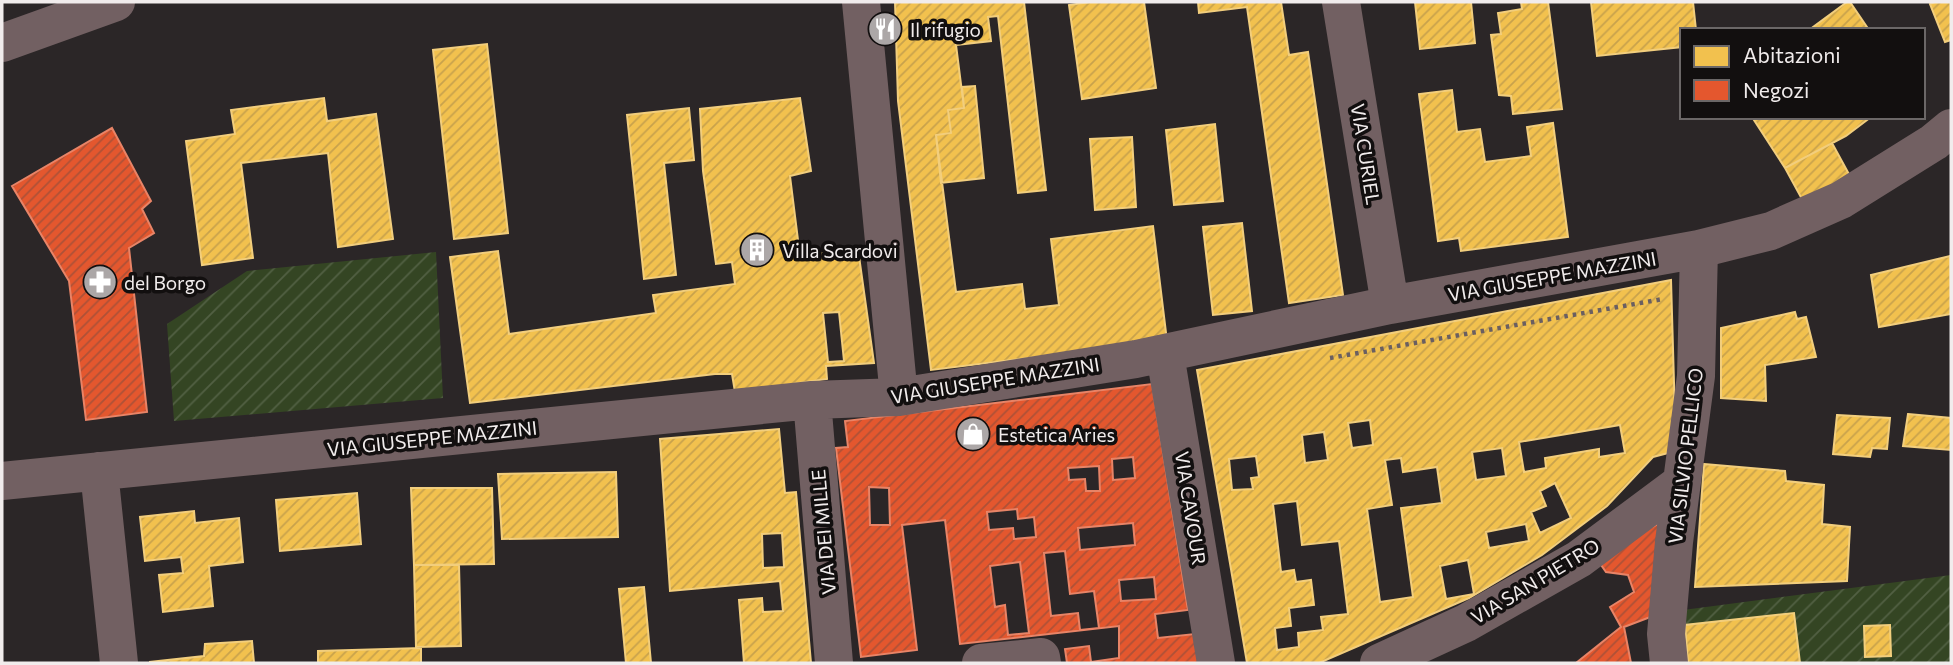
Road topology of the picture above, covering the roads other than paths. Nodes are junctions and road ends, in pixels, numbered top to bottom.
1 (91, 2) edge
2 (116, 2) edge
3 (861, 2) edge
4 (1341, 2) edge
5 (2, 26) edge
6 (2, 43) edge
7 (1946, 142) edge
8 (1699, 249) junction
9 (1390, 305) junction
10 (1165, 354) junction
11 (899, 397) junction
12 (813, 400) junction
13 (99, 471) junction
14 (2, 481) edge
15 (1681, 483) junction
16 (1389, 661) edge
17 (120, 663) edge
18 (834, 663) edge
19 (981, 663) edge
20 (1042, 663) edge
21 (1216, 663) edge
22 (1669, 663) edge

1 - 5 street
2 - 6 street
3 - 11 street
4 - 9 street, VIA CURIEL
7 - 8 street, VIA GIUSEPPE MAZZINI
8 - 9 street, VIA GIUSEPPE MAZZINI
8 - 15 street, VIA SILVIO PELLICO
9 - 10 street, VIA GIUSEPPE MAZZINI
10 - 11 street, VIA GIUSEPPE MAZZINI
10 - 21 street, VIA CAVOUR
11 - 12 street, VIA GIUSEPPE MAZZINI
12 - 13 street, VIA GIUSEPPE MAZZINI
12 - 18 street, VIA DEI MILLE
13 - 14 street, VIA GIUSEPPE MAZZINI
13 - 17 street
15 - 16 street, VIA SAN PIETRO
15 - 22 street, VIA SILVIO PELLICO
19 - 20 street

